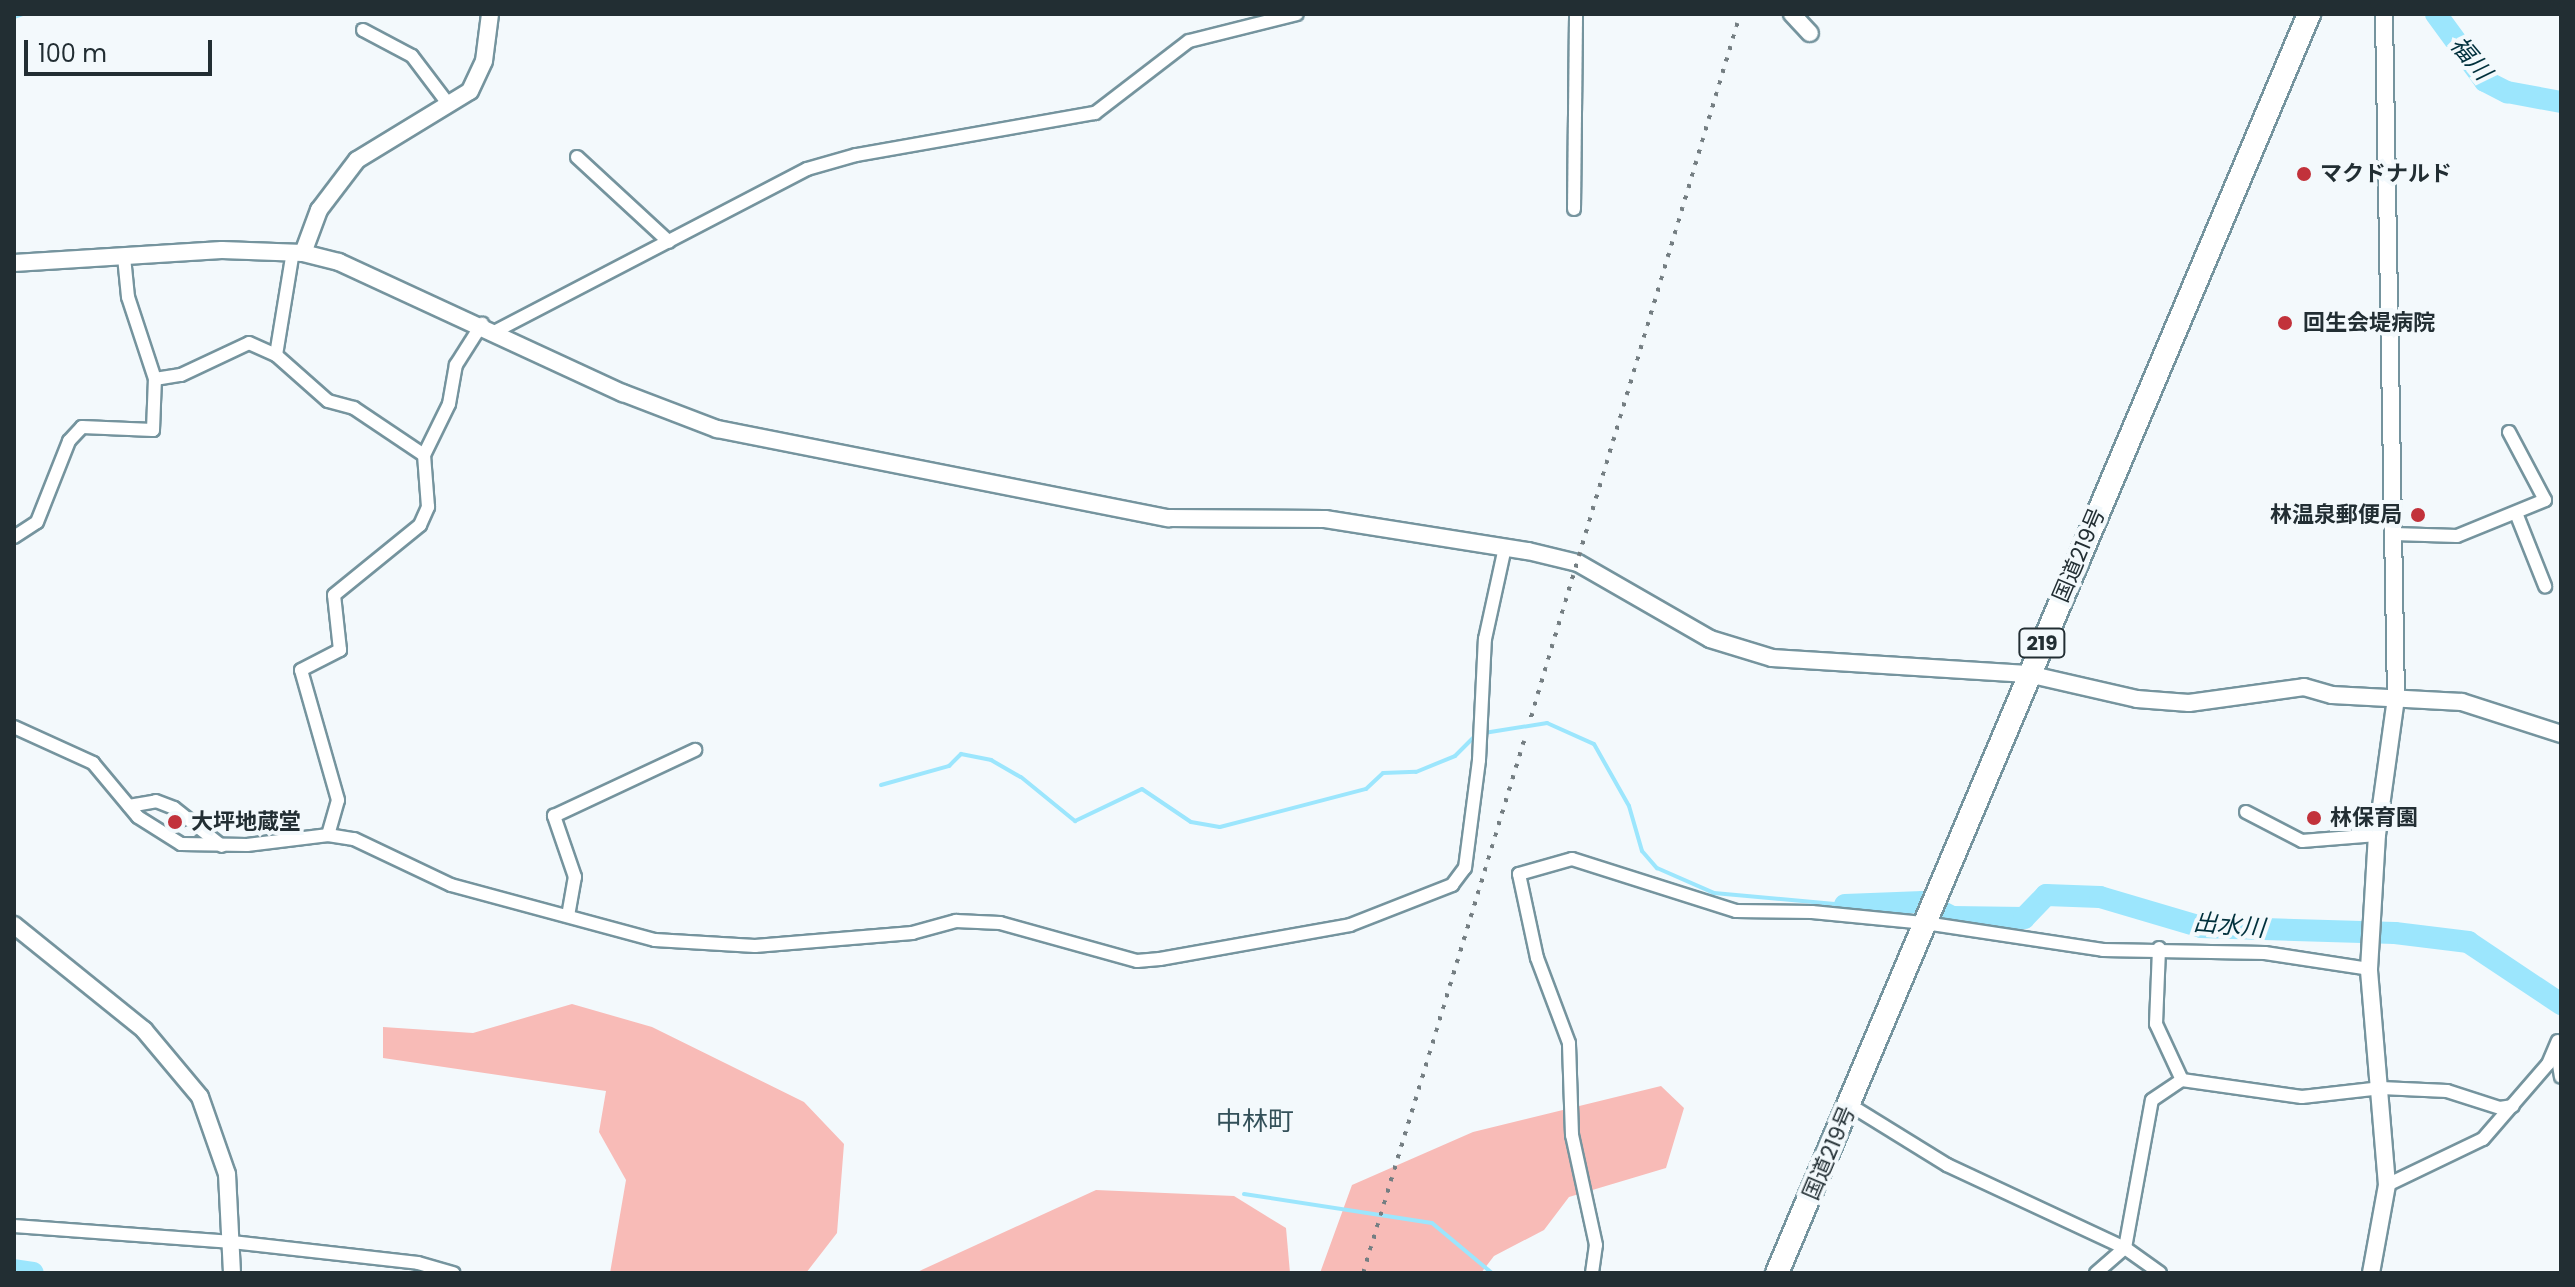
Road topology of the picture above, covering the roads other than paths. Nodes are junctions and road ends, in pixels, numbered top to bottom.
1 (490, 14) edge
2 (1297, 14) edge
3 (1576, 14) edge
4 (1792, 14) edge
5 (2309, 14) edge
6 (2384, 14) edge
7 (363, 30) dead end
8 (1810, 33) dead end
9 (449, 105) junction
10 (577, 157) dead end
11 (1574, 209) dead end
12 (669, 242) junction
13 (298, 252) junction
14 (124, 257) junction
15 (14, 263) edge
16 (489, 328) junction
17 (276, 355) junction
18 (155, 379) junction
19 (2509, 432) dead end
20 (424, 455) junction
21 (2516, 513) junction
22 (2394, 534) junction
23 (14, 537) edge
24 (1505, 547) junction
25 (2545, 586) dead end
26 (2028, 674) junction
27 (2396, 698) junction
28 (14, 727) edge
29 (2561, 734) edge
30 (695, 750) dead end
31 (129, 806) junction
32 (2246, 812) dead end
33 (328, 835) junction
34 (2377, 835) junction
35 (222, 846) junction
36 (568, 916) junction
37 (1925, 923) junction
38 (14, 925) edge
39 (2159, 948) junction
40 (2369, 969) junction
41 (2560, 1040) edge
42 (2561, 1077) edge
43 (2182, 1080) junction
44 (2381, 1088) junction
45 (1850, 1105) junction
46 (2513, 1106) junction
47 (2387, 1185) junction
48 (14, 1226) edge
49 (231, 1246) junction
50 (2125, 1248) junction
51 (232, 1273) edge
52 (454, 1273) edge
53 (1592, 1273) edge
54 (1777, 1273) edge
55 (2096, 1273) edge
56 (2160, 1273) edge
57 (2371, 1273) edge

1 - 9 street
2 - 12 street
3 - 11 street
4 - 8 street
5 - 26 highway, 国道219号 / 219
6 - 22 street
7 - 9 street
9 - 13 street
10 - 12 street
12 - 16 street
13 - 14 street
13 - 16 street
13 - 17 street
14 - 15 street
14 - 18 street
16 - 20 street
16 - 24 street
17 - 18 street
17 - 20 street
18 - 23 street
19 - 21 street
20 - 33 street
21 - 22 street
21 - 25 street
22 - 27 street
24 - 26 street
24 - 36 street
26 - 27 street
26 - 37 highway, 国道219号 / 219
27 - 29 street
27 - 34 street
28 - 31 street
30 - 36 street
31 - 35 street
31 - 35 street
32 - 34 street
33 - 35 street
33 - 36 street
34 - 40 street
37 - 39 street
37 - 45 highway, 国道219号 / 219
37 - 53 street
38 - 49 street
39 - 40 street
39 - 43 street
40 - 44 street
41 - 42 street
41 - 46 street
43 - 44 street
43 - 50 street
44 - 46 street
44 - 47 street
45 - 50 street
45 - 54 highway, 国道219号 / 219
46 - 47 street
47 - 57 street
48 - 49 street
49 - 51 street
49 - 52 street
50 - 55 street
50 - 56 street

